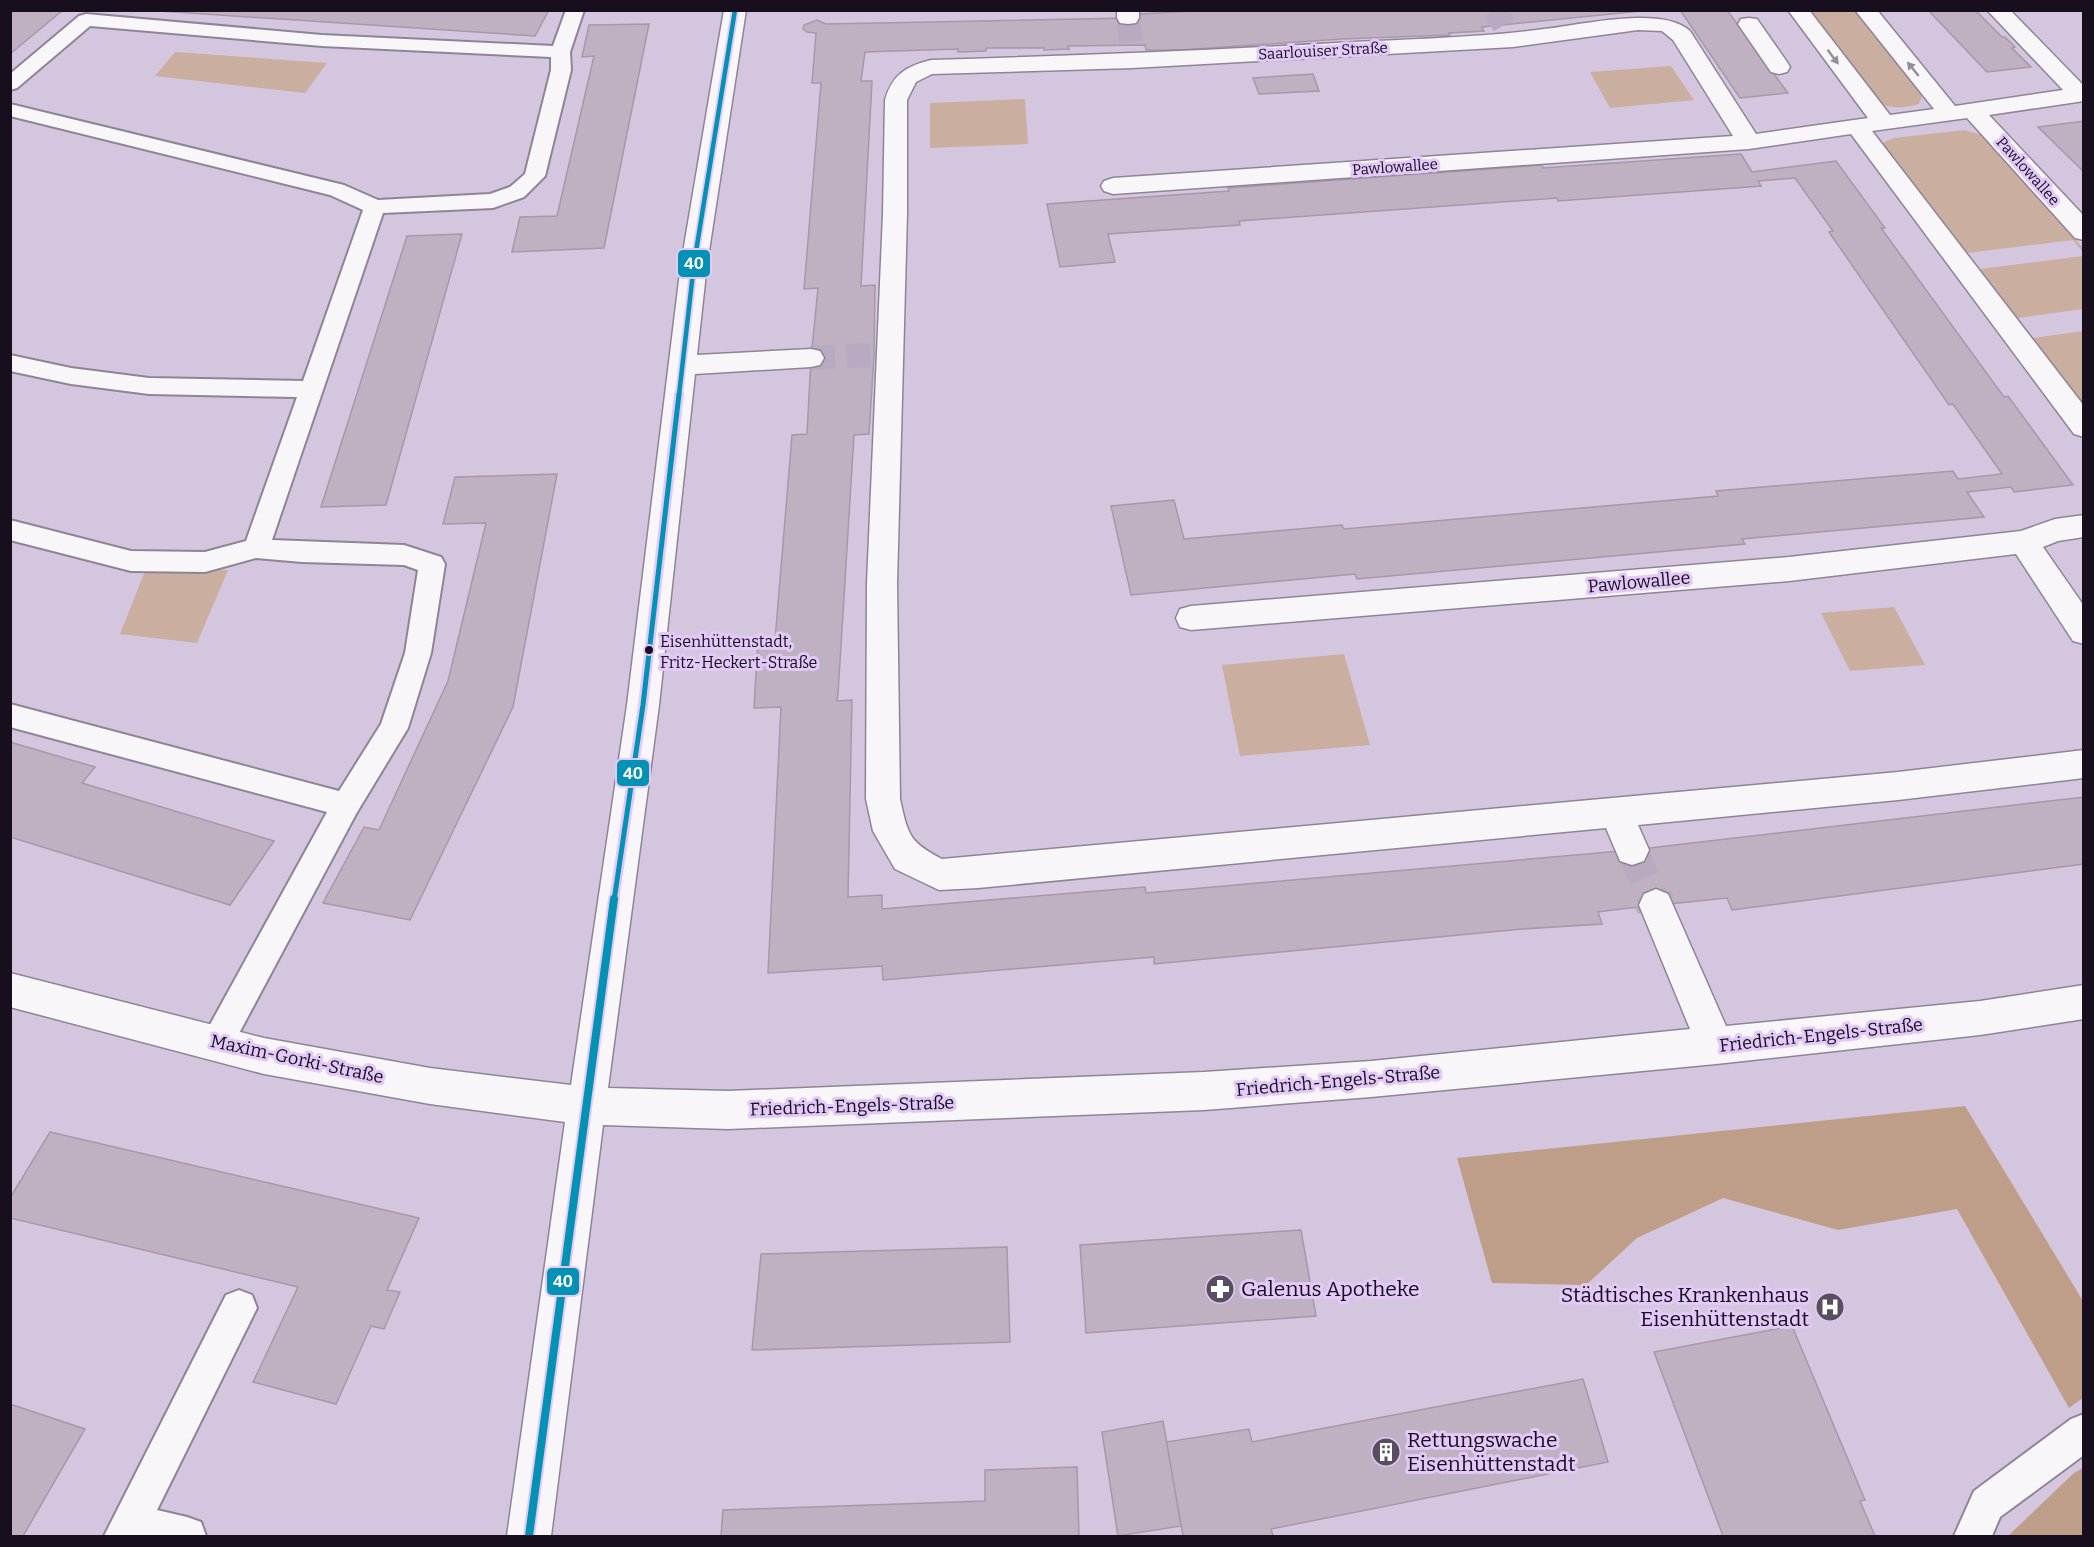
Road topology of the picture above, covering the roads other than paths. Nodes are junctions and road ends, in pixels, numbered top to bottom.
1 (575, 10) edge
2 (735, 10) edge
3 (1798, 10) edge
4 (1865, 10) edge
5 (1997, 10) edge
6 (91, 15) edge
7 (1749, 24) dead end
8 (560, 52) junction
9 (1779, 68) dead end
10 (10, 84) edge
11 (2081, 94) edge
12 (10, 111) edge
13 (1961, 113) junction
14 (1884, 124) junction
15 (1857, 128) junction
16 (1749, 142) junction
17 (1113, 186) dead end
18 (375, 207) junction
19 (2084, 232) edge
20 (811, 358) tunnel mouth
21 (10, 363) edge
22 (683, 365) junction
23 (310, 388) junction
24 (2084, 428) edge
25 (2084, 526) edge
26 (10, 530) edge
27 (2024, 542) junction
28 (256, 548) junction
29 (1191, 618) dead end
30 (2084, 632) edge
31 (10, 715) edge
32 (2084, 764) edge
33 (346, 805) junction
34 (1616, 812) junction
35 (1632, 850) tunnel mouth
36 (1656, 905) tunnel mouth
37 (10, 990) edge
38 (2084, 1002) edge
39 (217, 1043) junction
40 (1716, 1046) junction
41 (588, 1106) junction
42 (239, 1308) dead end
43 (2084, 1432) edge
44 (126, 1530) edge
45 (188, 1536) edge
46 (529, 1536) edge
47 (1973, 1536) edge

1 - 8 lane
2 - 22 street
3 -> 14 street
13 -> 4 street, Pawlowallee
5 - 11 street
6 - 8 lane
6 - 10 lane
7 - 9 street
8 - 18 lane
11 - 13 street, Pawlowallee
12 - 18 lane
13 - 14 street, Pawlowallee
13 - 19 street, Pawlowallee
14 - 15 street, Pawlowallee
15 - 16 street, Pawlowallee
15 - 24 street
16 - 17 street, Pawlowallee
16 - 34 street, Saarlouiser Straße
18 - 23 lane
20 - 22 street
21 - 23 lane
22 - 41 street
23 - 28 lane
25 - 27 street, Pawlowallee
26 - 28 lane
27 - 29 street, Pawlowallee
27 - 30 street
28 - 33 lane
31 - 33 lane
32 - 34 street
33 - 39 lane
34 - 35 street
36 - 40 street
37 - 39 street, Maxim-Gorki-Straße
38 - 40 street, Friedrich-Engels-Straße
39 - 41 street, Maxim-Gorki-Straße
40 - 41 street, Friedrich-Engels-Straße
41 - 46 street
42 - 44 lane
43 - 47 lane
44 - 45 lane

